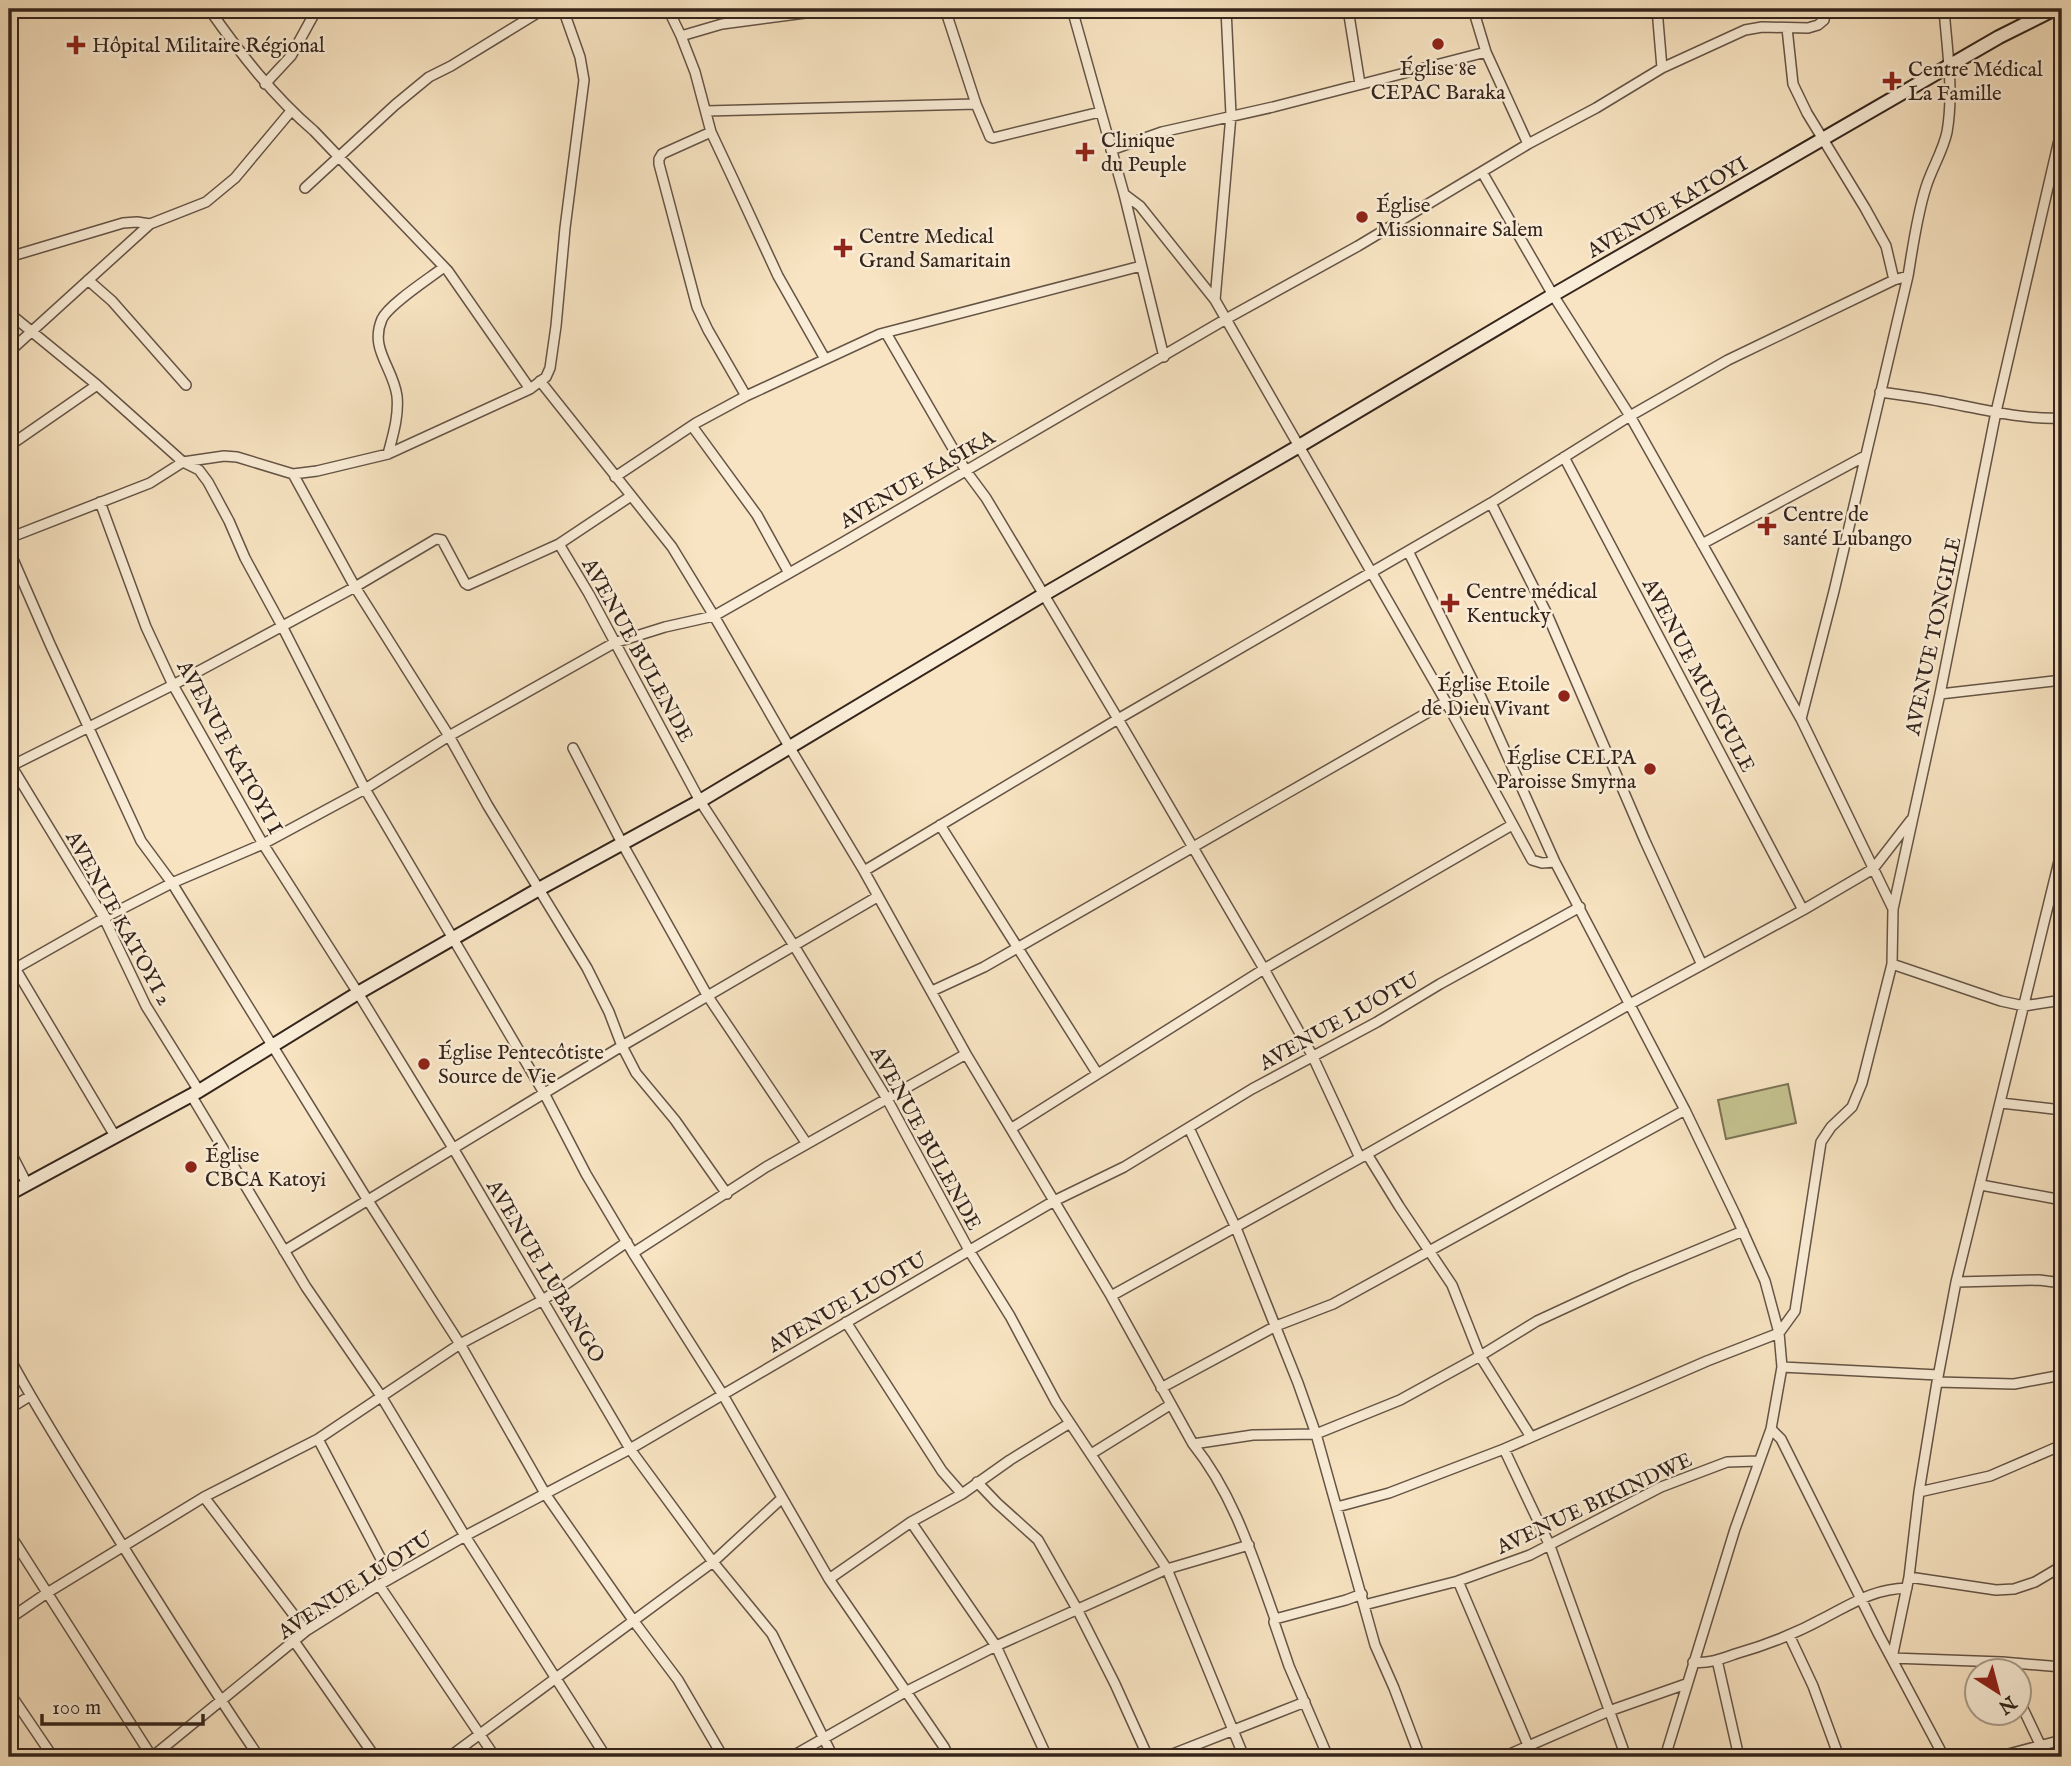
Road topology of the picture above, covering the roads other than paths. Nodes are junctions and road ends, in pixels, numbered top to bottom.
1 (209, 9) edge
2 (307, 9) edge
3 (544, 9) edge
4 (563, 9) edge
5 (668, 9) edge
6 (822, 9) edge
7 (945, 9) edge
8 (1072, 9) edge
9 (1226, 9) edge
10 (1348, 9) edge
11 (1473, 9) edge
12 (1657, 9) edge
13 (1826, 9) edge
14 (1944, 9) edge
15 (2055, 9) edge
16 (1787, 28) junction
17 (681, 36) junction
18 (1486, 52) junction
19 (1949, 66) junction
20 (1662, 68) junction
21 (265, 84) junction
22 (1360, 85) junction
23 (976, 104) junction
24 (291, 111) junction
25 (706, 111) junction
26 (1100, 112) junction
27 (1231, 115) junction
28 (2062, 127) edge
29 (711, 132) junction
30 (1824, 139) junction
31 (1528, 144) junction
32 (1111, 150) junction
33 (339, 157) junction
34 (1482, 172) junction
35 (305, 188) dead end
36 (1124, 194) junction
37 (150, 224) junction
38 (9, 257) edge
39 (1141, 266) junction
40 (444, 267) junction
41 (1908, 276) junction
42 (89, 280) junction
43 (1894, 280) junction
44 (1553, 295) junction
45 (1215, 300) junction
46 (9, 313) edge
47 (1226, 319) junction
48 (30, 332) junction
49 (886, 333) junction
50 (9, 352) edge
51 (1164, 357) junction
52 (825, 359) junction
53 (540, 381) junction
54 (97, 385) junction
55 (186, 385) dead end
56 (530, 389) junction
57 (1880, 392) junction
58 (746, 396) junction
59 (1996, 412) junction
60 (1630, 416) junction
61 (2062, 418) edge
62 (692, 426) junction
63 (1301, 445) junction
64 (9, 446) edge
65 (388, 454) junction
66 (1865, 456) junction
67 (1564, 457) junction
68 (183, 462) junction
69 (966, 471) junction
70 (293, 474) junction
71 (615, 477) junction
72 (631, 496) junction
73 (100, 502) junction
74 (1491, 503) junction
75 (9, 538) edge
76 (559, 544) junction
77 (1702, 544) junction
78 (9, 550) edge
79 (1408, 551) junction
80 (1372, 572) junction
81 (789, 573) junction
82 (355, 587) junction
83 (1043, 595) junction
84 (714, 615) junction
85 (282, 626) junction
86 (614, 643) junction
87 (2062, 680) edge
88 (173, 685) junction
89 (1940, 694) junction
90 (1446, 702) junction
91 (1118, 719) junction
92 (1801, 719) junction
93 (90, 727) junction
94 (449, 736) junction
95 (573, 748) dead end
96 (790, 748) junction
97 (10, 765) edge
98 (365, 789) junction
99 (700, 801) junction
100 (1913, 817) junction
101 (940, 825) junction
102 (1512, 825) junction
103 (263, 844) junction
104 (623, 845) junction
105 (1193, 847) junction
106 (2062, 849) edge
107 (1555, 862) junction
108 (1873, 869) junction
109 (864, 871) junction
110 (172, 883) junction
111 (539, 889) junction
112 (877, 897) junction
113 (1580, 907) junction
114 (1893, 909) junction
115 (1803, 910) junction
116 (104, 918) junction
117 (453, 939) junction
118 (793, 944) junction
119 (1018, 947) junction
120 (9, 958) edge
121 (1892, 964) junction
122 (1702, 965) junction
123 (1264, 969) junction
124 (12, 970) edge
125 (932, 991) junction
126 (358, 993) junction
127 (708, 995) junction
128 (2062, 1000) edge
129 (1630, 1004) junction
130 (2024, 1006) junction
131 (274, 1046) junction
132 (622, 1046) junction
133 (966, 1054) junction
134 (1312, 1055) junction
135 (1097, 1073) junction
136 (195, 1093) junction
137 (544, 1093) junction
138 (887, 1099) junction
139 (2001, 1102) junction
140 (1685, 1110) junction
141 (2062, 1110) edge
142 (1012, 1128) junction
143 (1189, 1128) junction
144 (115, 1136) junction
145 (807, 1144) junction
146 (453, 1148) junction
147 (9, 1149) edge
148 (1363, 1156) junction
149 (27, 1184) junction
150 (1982, 1185) junction
151 (727, 1194) junction
152 (9, 1195) edge
153 (367, 1199) junction
154 (2062, 1200) edge
155 (1054, 1201) junction
156 (1236, 1228) junction
157 (1743, 1231) junction
158 (627, 1242) junction
159 (284, 1251) junction
160 (970, 1252) junction
161 (1430, 1252) junction
162 (633, 1253) junction
163 (1956, 1282) junction
164 (2062, 1283) edge
165 (1111, 1296) junction
166 (543, 1300) junction
167 (846, 1322) junction
168 (1276, 1326) junction
169 (1779, 1333) junction
170 (460, 1344) junction
171 (1480, 1356) junction
172 (9, 1357) edge
173 (1782, 1367) junction
174 (2062, 1375) edge
175 (1937, 1379) junction
176 (1161, 1388) junction
177 (723, 1395) junction
178 (30, 1396) junction
179 (381, 1396) junction
180 (1170, 1405) junction
181 (9, 1409) edge
182 (1070, 1423) junction
183 (1771, 1429) junction
184 (1315, 1434) junction
185 (1531, 1437) junction
186 (318, 1439) junction
187 (1193, 1444) junction
188 (2062, 1446) edge
189 (630, 1449) junction
190 (1504, 1449) junction
191 (1091, 1454) junction
192 (1758, 1461) junction
193 (977, 1482) junction
194 (1919, 1492) junction
195 (546, 1494) junction
196 (962, 1494) junction
197 (204, 1497) junction
198 (781, 1499) junction
199 (1336, 1507) junction
200 (911, 1522) junction
201 (9, 1533) edge
202 (465, 1536) junction
203 (1249, 1545) junction
204 (1549, 1546) junction
205 (124, 1547) junction
206 (713, 1562) junction
207 (2062, 1566) edge
208 (1167, 1569) junction
209 (1909, 1577) junction
210 (391, 1578) junction
211 (829, 1579) junction
212 (1458, 1581) junction
213 (379, 1585) junction
214 (1907, 1588) junction
215 (47, 1593) junction
216 (1362, 1594) junction
217 (1860, 1598) junction
218 (1364, 1605) junction
219 (1077, 1609) junction
220 (9, 1619) edge
221 (632, 1619) junction
222 (1275, 1619) junction
223 (306, 1632) junction
224 (1789, 1636) junction
225 (294, 1641) junction
226 (996, 1646) junction
227 (1892, 1658) junction
228 (1717, 1660) junction
229 (1693, 1662) junction
230 (1962, 1664) edge
231 (2032, 1667) edge
232 (2062, 1667) edge
233 (556, 1678) junction
234 (1686, 1684) junction
235 (9, 1692) edge
236 (905, 1692) junction
237 (221, 1702) junction
238 (1306, 1702) junction
239 (1609, 1711) junction
240 (2032, 1728) edge
241 (1234, 1731) junction
242 (480, 1734) junction
243 (823, 1738) junction
244 (2062, 1740) edge
245 (2040, 1745) junction
246 (1528, 1747) junction
247 (53, 1757) edge
248 (152, 1757) edge
249 (259, 1757) edge
250 (375, 1757) edge
251 (449, 1757) edge
252 (495, 1757) edge
253 (606, 1757) edge
254 (723, 1757) edge
255 (791, 1757) edge
256 (833, 1757) edge
257 (949, 1757) edge
258 (1047, 1757) edge
259 (1148, 1757) edge
260 (1166, 1757) edge
261 (1244, 1757) edge
262 (1328, 1757) edge
263 (1420, 1757) edge
264 (1503, 1757) edge
265 (1533, 1757) edge
266 (1626, 1757) edge
267 (1665, 1757) edge
268 (1740, 1757) edge
269 (1839, 1757) edge
270 (1944, 1757) edge
271 (1997, 1757) edge
272 (2046, 1757) edge

1 - 21 street
2 - 21 street
3 - 33 street
4 - 53 street
5 - 17 street
6 - 17 street
7 - 23 street
8 - 26 street
9 - 27 street
10 - 22 street
11 - 18 street
12 - 20 street
13 - 16 street, AVENUE KASIKA
14 - 19 street
15 - 19 street, AVENUE KATOYI
16 - 20 street, AVENUE KASIKA
16 - 30 street
17 - 25 street
18 - 22 street
18 - 31 street
19 - 30 street, AVENUE KATOYI
19 - 41 street
20 - 31 street, AVENUE KASIKA
21 - 24 street
22 - 27 street
23 - 25 street
23 - 26 street
24 - 33 street
24 - 37 street
25 - 29 street
26 - 32 street
27 - 32 street
27 - 45 street
28 - 59 street, AVENUE TONGILE
29 - 52 street
29 - 58 street
30 - 43 street
30 - 44 street, AVENUE KATOYI
31 - 34 street, AVENUE KASIKA
32 - 36 street
33 - 35 street
33 - 40 street
34 - 44 street
34 - 47 street, AVENUE KASIKA
36 - 39 street
36 - 45 street
37 - 38 street
37 - 42 street
39 - 49 street
39 - 51 street
40 - 56 street
40 - 65 street
41 - 43 street
41 - 57 street
42 - 48 street
42 - 55 street
43 - 60 street
44 - 60 street
44 - 63 street, AVENUE KATOYI
45 - 47 street
46 - 48 street
47 - 51 street, AVENUE KASIKA
47 - 63 street
48 - 50 street
48 - 54 street
49 - 52 street
49 - 69 street
51 - 69 street, AVENUE KASIKA
52 - 58 street
53 - 56 street
53 - 71 street
54 - 64 street
54 - 68 street
56 - 65 street
57 - 59 street
57 - 66 street
58 - 62 street
59 - 61 street
59 - 89 street, AVENUE TONGILE
60 - 67 street
60 - 77 street
62 - 71 street
62 - 81 street
63 - 80 street
63 - 83 street, AVENUE KATOYI
65 - 70 street
66 - 77 street
66 - 92 street
67 - 74 street
67 - 115 street, AVENUE MUNGULE
68 - 70 street
68 - 73 street
68 - 85 street
69 - 81 street, AVENUE KASIKA
69 - 83 street
70 - 82 street
71 - 72 street
72 - 76 street
72 - 84 street
73 - 75 street
73 - 88 street, AVENUE KATOYI I
74 - 79 street
74 - 122 street
76 - 82 street
76 - 86 street, AVENUE BULENDE
77 - 92 street
78 - 93 street
79 - 80 street
79 - 107 street
80 - 90 street
80 - 91 street
81 - 84 street, AVENUE KASIKA
82 - 85 street
82 - 94 street
83 - 91 street
83 - 96 street, AVENUE KATOYI
84 - 86 street, AVENUE KASIKA
84 - 96 street
85 - 88 street
85 - 98 street
86 - 94 street, AVENUE KASIKA
86 - 99 street, AVENUE BULENDE
87 - 89 street
88 - 93 street
88 - 103 street, AVENUE KATOYI I
89 - 100 street, AVENUE TONGILE
90 - 102 street
90 - 105 street
91 - 101 street
91 - 105 street
92 - 108 street
93 - 97 street
93 - 110 street
94 - 98 street, AVENUE KASIKA
94 - 111 street
95 - 104 street
96 - 99 street, AVENUE KATOYI
96 - 109 street
97 - 116 street, AVENUE KATOYI 2
98 - 103 street, AVENUE KASIKA
98 - 117 street
99 - 104 street, AVENUE KATOYI
99 - 118 street, AVENUE BULENDE
100 - 108 street, AVENUE TONGILE
100 - 114 street
101 - 109 street
101 - 119 street
102 - 107 street
102 - 123 street
103 - 110 street, AVENUE KASIKA
103 - 126 street, AVENUE KATOYI I
104 - 111 street, AVENUE KATOYI
104 - 127 street
105 - 119 street
105 - 123 street
106 - 130 street
107 - 113 street
108 - 114 street
108 - 115 street, AVENUE TONGILE
109 - 112 street
110 - 116 street, AVENUE KASIKA
110 - 131 street
111 - 117 street, AVENUE KATOYI
111 - 132 street
112 - 118 street
112 - 125 street
113 - 129 street
113 - 134 street, AVENUE LUOTU
114 - 121 street
115 - 122 street, AVENUE TONGILE
116 - 124 street, AVENUE KASIKA
116 - 136 street, AVENUE KATOYI 2
117 - 126 street, AVENUE KATOYI
117 - 137 street
118 - 127 street
118 - 138 street, AVENUE BULENDE
119 - 125 street
119 - 135 street
120 - 124 street
121 - 130 street
121 - 169 street
122 - 129 street, AVENUE TONGILE
123 - 134 street
123 - 135 street
124 - 144 street
125 - 133 street
126 - 131 street, AVENUE KATOYI
126 - 146 street, AVENUE LUBANGO
127 - 132 street
127 - 145 street
128 - 130 street
129 - 140 street
129 - 148 street, AVENUE TONGILE
130 - 139 street
131 - 136 street, AVENUE KATOYI
131 - 153 street
132 - 137 street
132 - 151 street
133 - 138 street
133 - 142 street
134 - 143 street, AVENUE LUOTU
134 - 148 street
135 - 142 street
136 - 144 street, AVENUE KATOYI
136 - 159 street, AVENUE KATOYI 2
137 - 146 street
137 - 158 street
138 - 145 street
138 - 160 street, AVENUE BULENDE
139 - 141 street
139 - 150 street
140 - 157 street
140 - 161 street
142 - 155 street
143 - 155 street, AVENUE LUOTU
143 - 156 street
144 - 149 street, AVENUE KATOYI
145 - 151 street
146 - 153 street
146 - 166 street, AVENUE LUBANGO
147 - 149 street
148 - 156 street, AVENUE TONGILE
148 - 161 street
149 - 152 street, AVENUE KATOYI
150 - 154 street
150 - 163 street
151 - 162 street
153 - 159 street
153 - 170 street
155 - 160 street, AVENUE LUOTU
155 - 165 street
156 - 165 street, AVENUE TONGILE
156 - 168 street
157 - 169 street
157 - 171 street
158 - 162 street
158 - 166 street
159 - 179 street, AVENUE KATOYI 2
160 - 167 street, AVENUE LUOTU
160 - 182 street, AVENUE BULENDE
161 - 168 street
161 - 171 street
162 - 177 street
163 - 164 street
163 - 175 street
165 - 176 street
166 - 170 street
166 - 189 street, AVENUE LUBANGO
167 - 177 street, AVENUE LUOTU
167 - 196 street
168 - 176 street
168 - 184 street
169 - 173 street
169 - 185 street
170 - 179 street
170 - 195 street
171 - 184 street
171 - 185 street
172 - 178 street
173 - 175 street
173 - 183 street
174 - 175 street
175 - 194 street
176 - 180 street
177 - 189 street, AVENUE LUOTU
177 - 198 street
178 - 181 street
178 - 205 street
179 - 186 street
179 - 202 street, AVENUE KATOYI 2
180 - 187 street
180 - 191 street
182 - 191 street, AVENUE BULENDE
182 - 193 street
183 - 192 street
183 - 217 street
184 - 187 street
184 - 199 street
185 - 190 street
186 - 197 street
186 - 210 street
187 - 203 street
188 - 194 street
189 - 195 street, AVENUE LUOTU
189 - 206 street, AVENUE LUBANGO
190 - 199 street
190 - 204 street
191 - 208 street, AVENUE BULENDE
192 - 204 street, AVENUE BIKINDWE
192 - 229 street
193 - 196 street
193 - 219 street
194 - 209 street
195 - 202 street, AVENUE LUOTU
195 - 221 street
196 - 200 street
197 - 205 street
197 - 223 street
198 - 206 street
198 - 211 street
199 - 216 street
200 - 211 street
200 - 226 street
201 - 215 street
202 - 210 street, AVENUE LUOTU
202 - 233 street, AVENUE KATOYI 2
203 - 208 street
203 - 222 street
204 - 212 street, AVENUE BIKINDWE
204 - 239 street
205 - 215 street
205 - 237 street
206 - 221 street
206 - 243 street, AVENUE LUBANGO
207 - 209 street
208 - 219 street
208 - 241 street, AVENUE BULENDE
209 - 214 street
210 - 213 street, AVENUE LUOTU
211 - 236 street
212 - 218 street, AVENUE BIKINDWE
212 - 246 street
213 - 223 street, AVENUE LUOTU
213 - 242 street
214 - 217 street
214 - 227 street
215 - 220 street
215 - 248 street
216 - 218 street
216 - 222 street
217 - 224 street
217 - 227 street
218 - 263 street
219 - 226 street
219 - 259 street
221 - 233 street
221 - 254 street
222 - 238 street
223 - 225 street, AVENUE LUOTU
224 - 228 street
224 - 269 street
225 - 237 street, AVENUE LUOTU
225 - 250 street
226 - 236 street
226 - 258 street
227 - 230 street
227 - 270 street
228 - 229 street
228 - 268 street
229 - 234 street
231 - 232 street
233 - 242 street
233 - 253 street, AVENUE KATOYI 2
234 - 239 street
234 - 267 street
235 - 247 street
236 - 243 street
236 - 257 street
237 - 248 street, AVENUE LUOTU
237 - 249 street
238 - 241 street
238 - 262 street
239 - 246 street
239 - 266 street
240 - 245 street
241 - 260 street
241 - 261 street, AVENUE BULENDE
242 - 251 street
242 - 252 street
243 - 255 street
243 - 256 street, AVENUE LUBANGO
244 - 245 street
245 - 271 street
245 - 272 street
246 - 264 street
246 - 265 street

